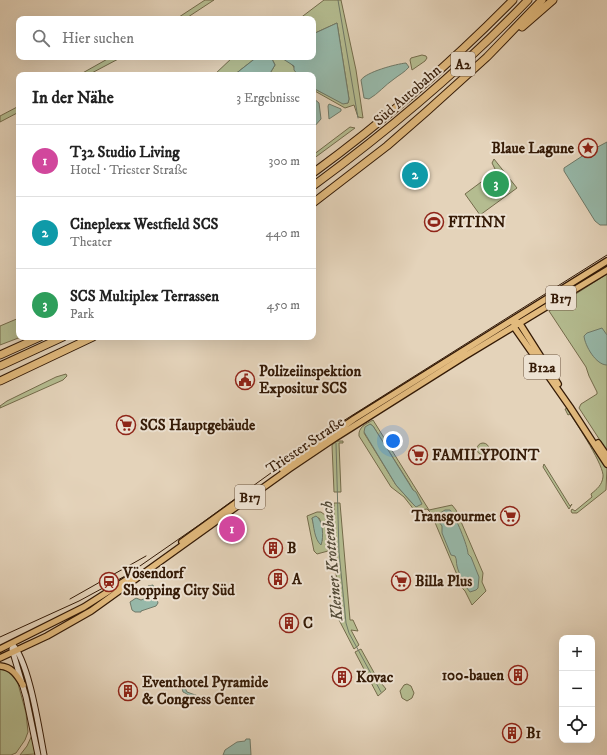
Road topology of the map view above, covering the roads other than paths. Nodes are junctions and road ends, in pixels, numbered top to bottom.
1 (513, 0) edge
2 (528, 0) edge
3 (542, 0) edge
4 (553, 0) edge
5 (487, 57) junction
6 (316, 171) edge
7 (316, 184) edge
8 (316, 201) edge
9 (607, 261) edge
10 (607, 270) edge
11 (513, 319) junction
12 (517, 326) junction
13 (33, 340) edge
14 (56, 340) edge
15 (87, 340) edge
16 (0, 355) edge
17 (0, 366) edge
18 (0, 381) edge
19 (607, 456) edge
20 (607, 464) edge
21 (12, 644) junction
22 (0, 649) edge
23 (15, 651) junction
24 (0, 658) edge
25 (0, 666) edge
26 (23, 685) junction
27 (38, 755) edge
28 (44, 755) edge

1 - 6 highway, Süd Autobahn / A2
2 - 7 highway, Süd Autobahn / A2
3 - 5 highway
4 - 5 highway
5 - 8 highway
9 - 11 main road, Triester Straße / B17
10 - 12 main road, Triester Straße / B17
11 - 12 main road, B12a
11 - 21 main road, Triester Straße / B17
12 - 19 main road, B12a
12 - 20 main road, B12a
12 - 23 main road, Triester Straße / B17
13 - 16 highway
14 - 17 highway
15 - 18 highway
21 - 22 main road, Triester Straße / B17
21 - 23 main road
23 - 24 main road, Triester Straße / B17
23 - 26 main road
23 - 28 main road
25 - 26 main road
26 - 27 main road

